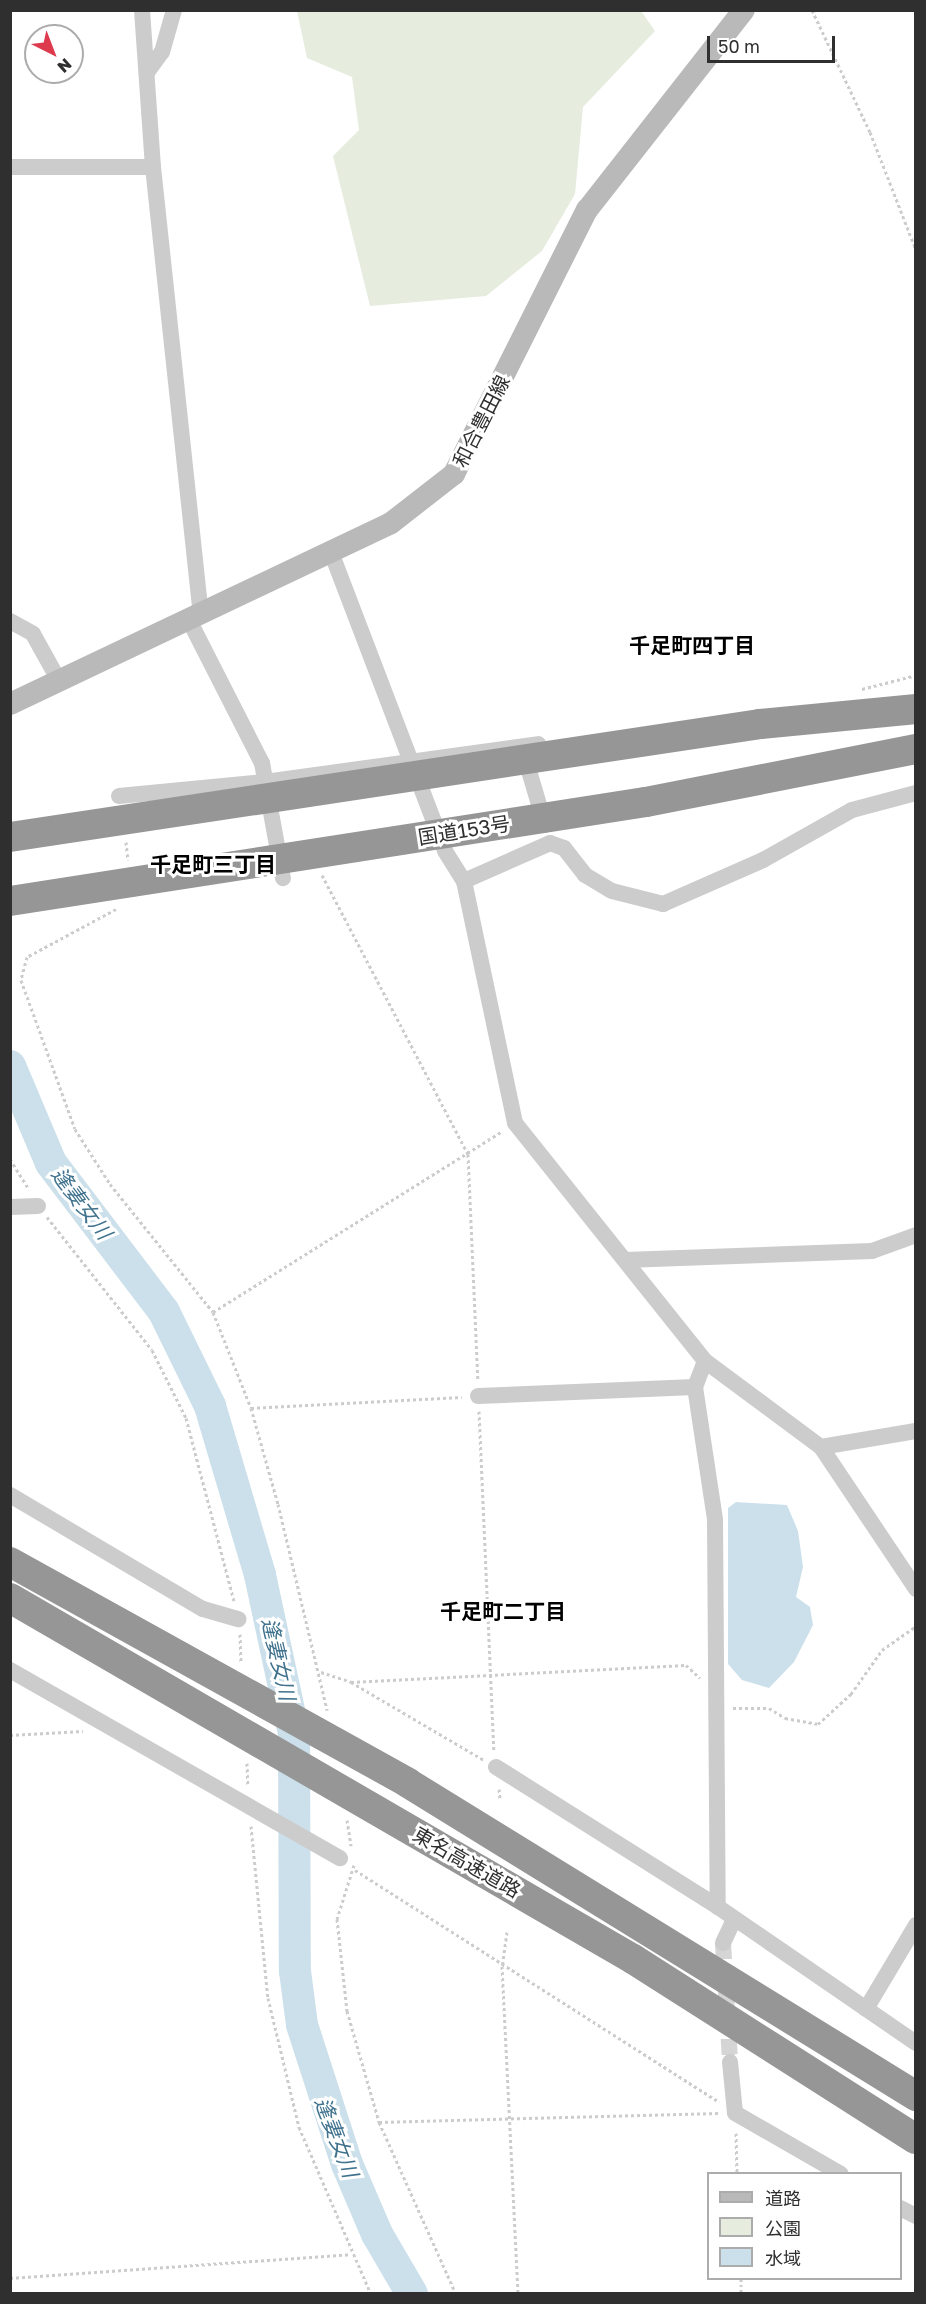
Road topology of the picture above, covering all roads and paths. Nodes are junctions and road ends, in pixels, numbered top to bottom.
1 (142, 10) edge
2 (174, 10) edge
3 (744, 10) edge
4 (812, 10) edge
5 (148, 70) junction
6 (153, 166) junction
7 (10, 167) edge
8 (915, 250) edge
9 (331, 552) junction
10 (195, 617) junction
11 (10, 621) edge
12 (58, 681) junction
13 (10, 704) edge
14 (792, 709) dead end
15 (915, 709) edge
16 (521, 745) junction
17 (915, 749) edge
18 (410, 760) junction
19 (265, 782) junction
20 (915, 793) edge
21 (119, 796) dead end
22 (124, 830) dead end
23 (10, 837) edge
24 (550, 843) junction
25 (129, 865) dead end
26 (320, 872) dead end
27 (283, 878) dead end
28 (464, 881) junction
29 (10, 901) edge
30 (124, 904) dead end
31 (515, 1123) junction
32 (468, 1154) junction
33 (38, 1206) dead end
34 (10, 1207) edge
35 (915, 1235) edge
36 (626, 1260) junction
37 (213, 1312) junction
38 (705, 1361) junction
39 (695, 1387) junction
40 (478, 1396) junction
41 (250, 1408) junction
42 (915, 1431) edge
43 (821, 1447) junction
44 (10, 1495) edge
45 (10, 1562) edge
46 (915, 1589) edge
47 (10, 1598) edge
48 (239, 1619) dead end
49 (915, 1626) edge
50 (10, 1670) edge
51 (488, 1671) junction
52 (351, 1682) junction
53 (712, 1689) junction
54 (712, 1708) junction
55 (108, 1729) junction
56 (10, 1735) edge
57 (496, 1767) junction
58 (340, 1858) joint
59 (356, 1870) junction
60 (717, 1907) junction
61 (734, 1919) junction
62 (915, 1925) edge
63 (507, 1932) dead end
64 (723, 1942) tunnel mouth
65 (502, 1966) junction
66 (866, 2009) junction
67 (915, 2043) edge
68 (730, 2062) tunnel mouth
69 (915, 2096) edge
70 (735, 2113) junction
71 (509, 2117) junction
72 (379, 2122) junction
73 (915, 2139) edge
74 (737, 2172) edge
75 (838, 2172) edge
76 (350, 2254) dead end
77 (10, 2278) edge
78 (456, 2294) edge
79 (518, 2294) edge

1 - 5 street
2 - 5 street
3 - 9 main road, 和合豊田線
4 - 8 path
5 - 6 street
6 - 7 street
6 - 10 street
9 - 10 main road, 和合豊田線
9 - 18 street
10 - 12 main road, 和合豊田線
10 - 19 street
11 - 12 street
12 - 13 main road, 和合豊田線
14 - 16 street
15 - 23 highway
16 - 18 street
16 - 24 street
17 - 29 highway, 国道153号
18 - 19 street
18 - 28 street
19 - 21 street
19 - 27 street
20 - 24 street
22 - 25 path
24 - 28 street
26 - 32 path
28 - 31 street
30 - 37 path
31 - 32 path
31 - 36 street
32 - 37 path
32 - 40 path
33 - 34 street
35 - 36 street
36 - 38 street
37 - 41 path
38 - 39 street
38 - 43 street
39 - 40 street
39 - 53 street
40 - 41 path
40 - 51 path
41 - 52 path
42 - 43 street
43 - 46 street
44 - 48 street
45 - 69 highway, 東名高速道路
47 - 73 highway, 東名高速道路
49 - 54 path
50 - 55 street
51 - 52 path
51 - 53 path
51 - 57 path
52 - 57 path
53 - 54 street
54 - 60 street
55 - 56 path
55 - 58 street
57 - 60 street
58 - 59 path
59 - 65 path
59 - 72 path
60 - 61 street
61 - 64 street
61 - 66 street
62 - 66 street
63 - 65 path
65 - 70 path
65 - 71 path
66 - 67 street
68 - 70 street
70 - 71 path
70 - 74 path
70 - 75 street
71 - 72 path
71 - 79 path
72 - 78 path
76 - 77 path

